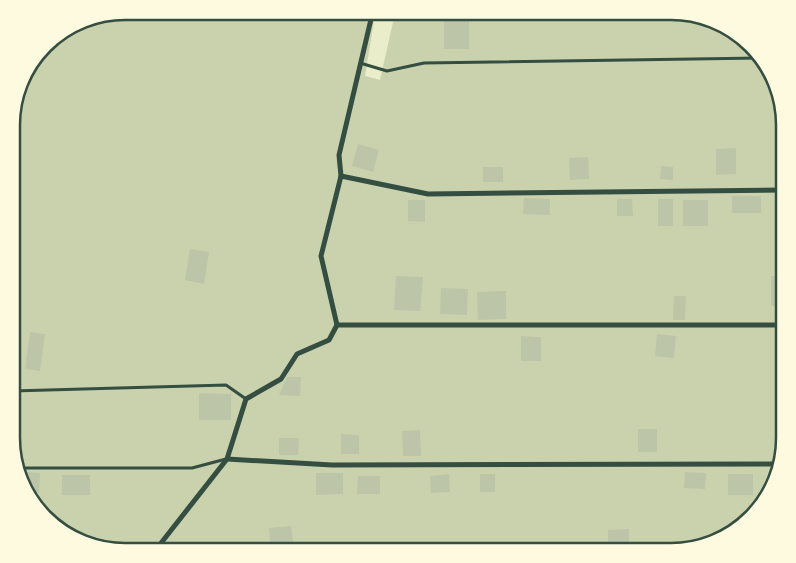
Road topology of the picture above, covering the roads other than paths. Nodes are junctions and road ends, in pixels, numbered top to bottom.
1 (371, 20) edge
2 (752, 58) edge
3 (360, 63) junction
4 (341, 176) junction
5 (776, 190) edge
6 (338, 324) junction
7 (776, 325) edge
8 (20, 391) edge
9 (246, 399) junction
10 (227, 458) junction
11 (772, 464) edge
12 (25, 468) edge
13 (161, 543) edge

1 - 3 street
2 - 3 lane
3 - 4 street
4 - 5 street
4 - 6 street
6 - 7 street
6 - 9 street
8 - 9 lane
9 - 10 street
10 - 11 street
10 - 12 lane
10 - 13 street

